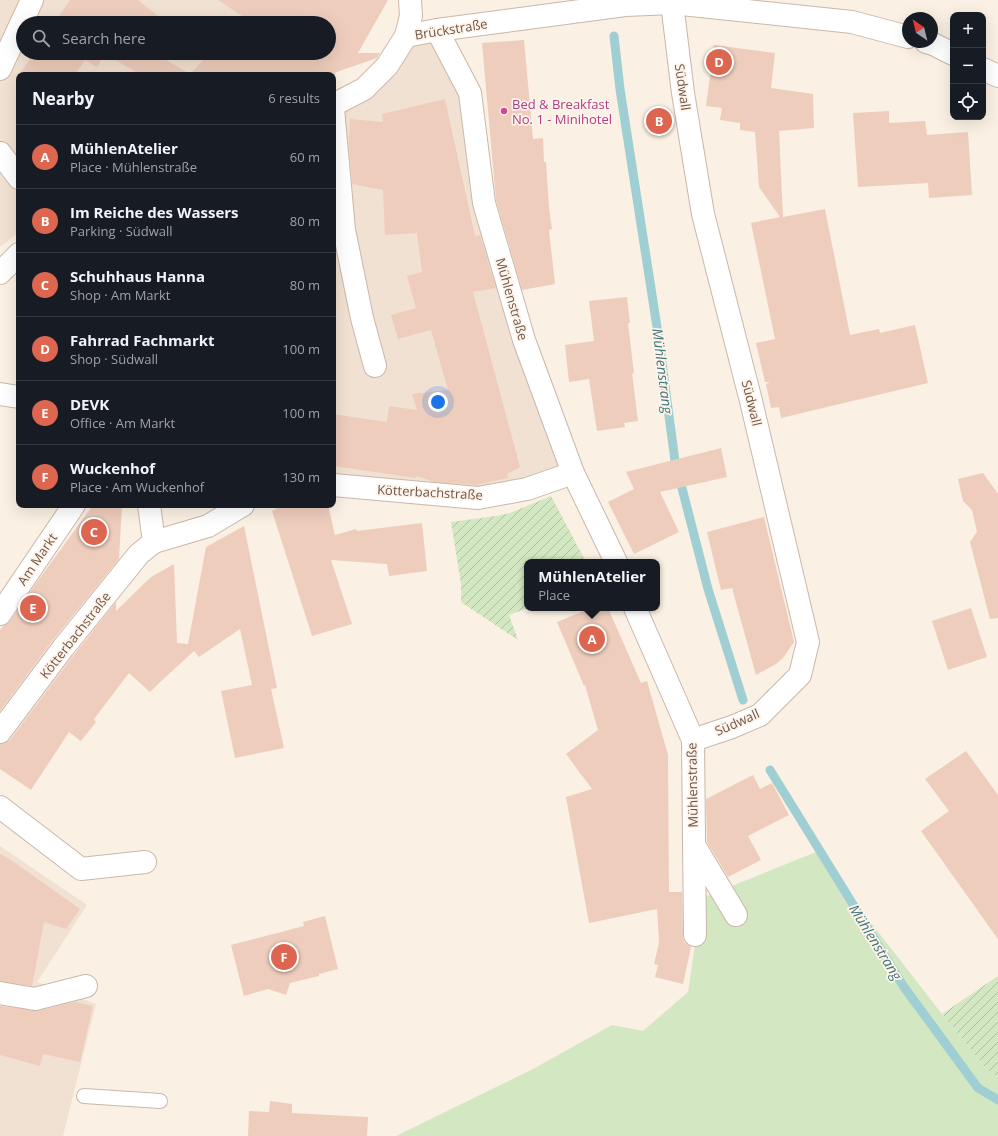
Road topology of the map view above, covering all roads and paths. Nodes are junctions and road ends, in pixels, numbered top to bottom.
1 (32, 0) edge
2 (410, 0) edge
3 (672, 1) edge
4 (25, 16) edge
5 (437, 30) junction
6 (16, 35) edge
7 (902, 35) edge
8 (406, 36) junction
9 (938, 46) edge
10 (950, 52) edge
11 (0, 70) edge
12 (986, 70) edge
13 (998, 76) edge
14 (336, 103) edge
15 (336, 142) edge
16 (0, 153) edge
17 (16, 174) edge
18 (16, 257) edge
19 (0, 273) edge
20 (375, 366) dead end
21 (0, 394) edge
22 (16, 397) edge
23 (573, 473) junction
24 (336, 485) edge
25 (72, 508) edge
26 (149, 508) edge
27 (239, 508) edge
28 (154, 542) junction
29 (615, 559) edge
30 (637, 611) edge
31 (0, 614) edge
32 (0, 732) edge
33 (693, 740) junction
34 (0, 807) edge
35 (693, 844) junction
36 (145, 862) dead end
37 (736, 915) dead end
38 (695, 935) dead end
39 (86, 986) dead end
40 (0, 992) edge
41 (84, 1096) dead end
42 (160, 1100) dead end

1 - 4 street
2 - 8 street
3 - 5 street, Brückstraße
3 - 7 street, Brückstraße
3 - 33 street, Südwall
5 - 8 street, Brückstraße
5 - 23 street, Mühlenstraße
6 - 11 street
8 - 14 street, Brückstraße
9 - 10 street
12 - 13 street
15 - 20 street
16 - 17 street
18 - 19 street
21 - 22 street
23 - 24 street, Kötterbachstraße
23 - 29 street, Mühlenstraße
25 - 31 street, Am Markt
26 - 28 street
27 - 28 street, Kötterbachstraße
28 - 32 street, Kötterbachstraße
30 - 33 street, Mühlenstraße
33 - 35 street, Mühlenstraße
34 - 36 street
35 - 37 street, Mühlenstraße
35 - 38 street
39 - 40 street
41 - 42 lane

